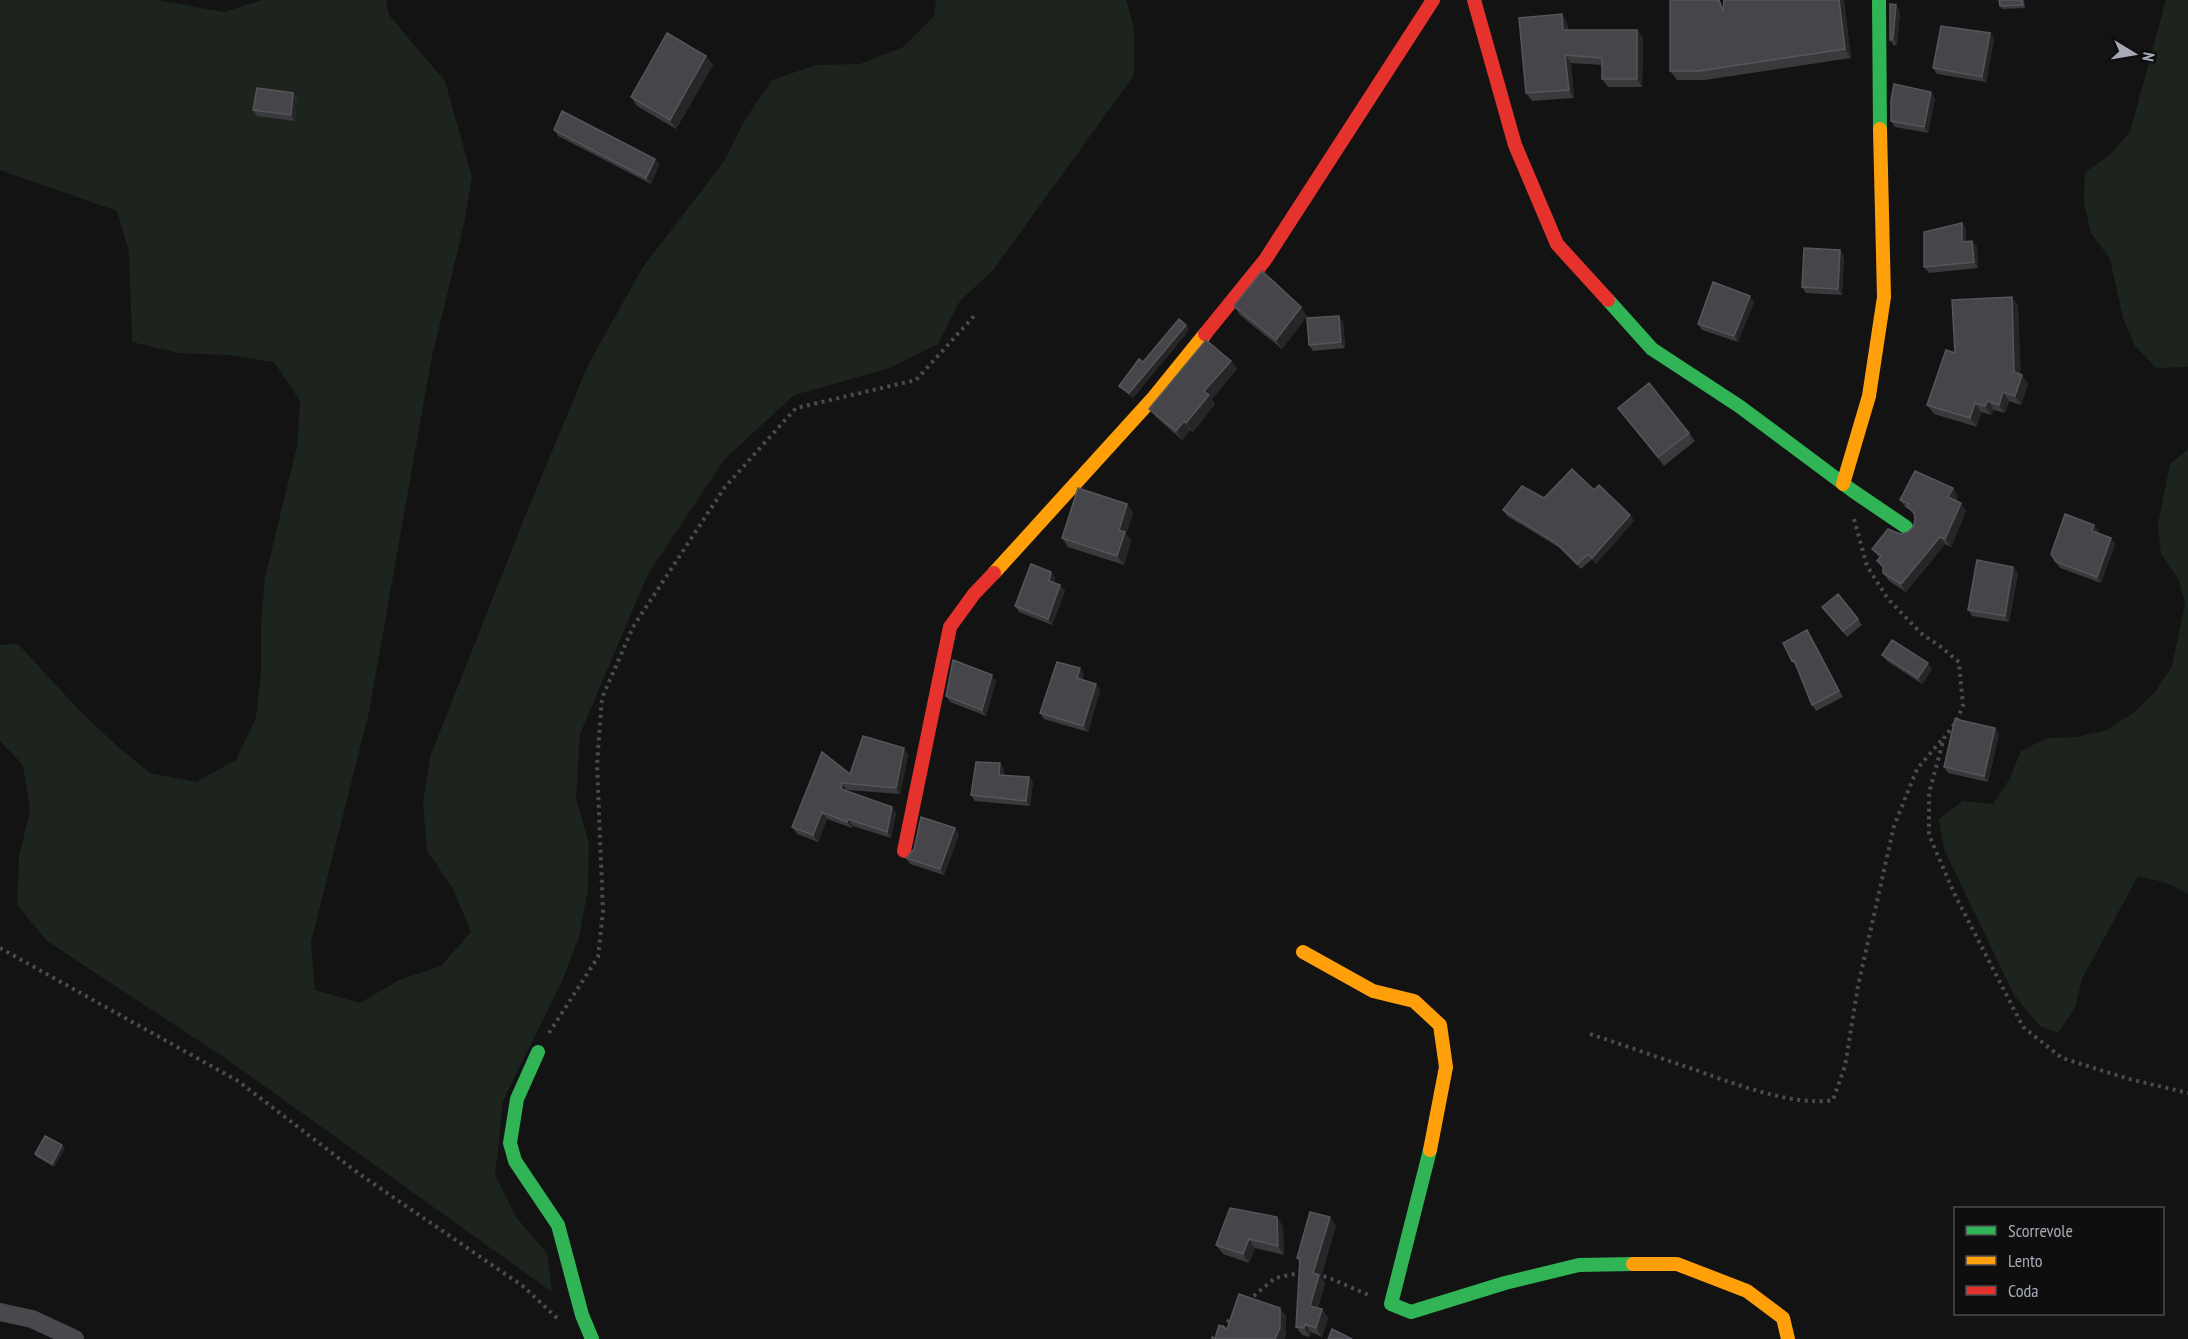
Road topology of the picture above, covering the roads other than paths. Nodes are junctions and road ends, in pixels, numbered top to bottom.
1 (1433, 0) edge
2 (1879, 0) edge
3 (1479, 1) edge
4 (1843, 484) junction
5 (1906, 527) dead end
6 (904, 850) dead end
7 (1303, 952) dead end
8 (538, 1052) road end
9 (0, 1312) edge
10 (75, 1339) edge
11 (592, 1339) edge
12 (1788, 1339) edge

1 - 6 street
2 - 4 street
3 - 4 street
4 - 5 street
7 - 12 street
8 - 11 street
9 - 10 street

